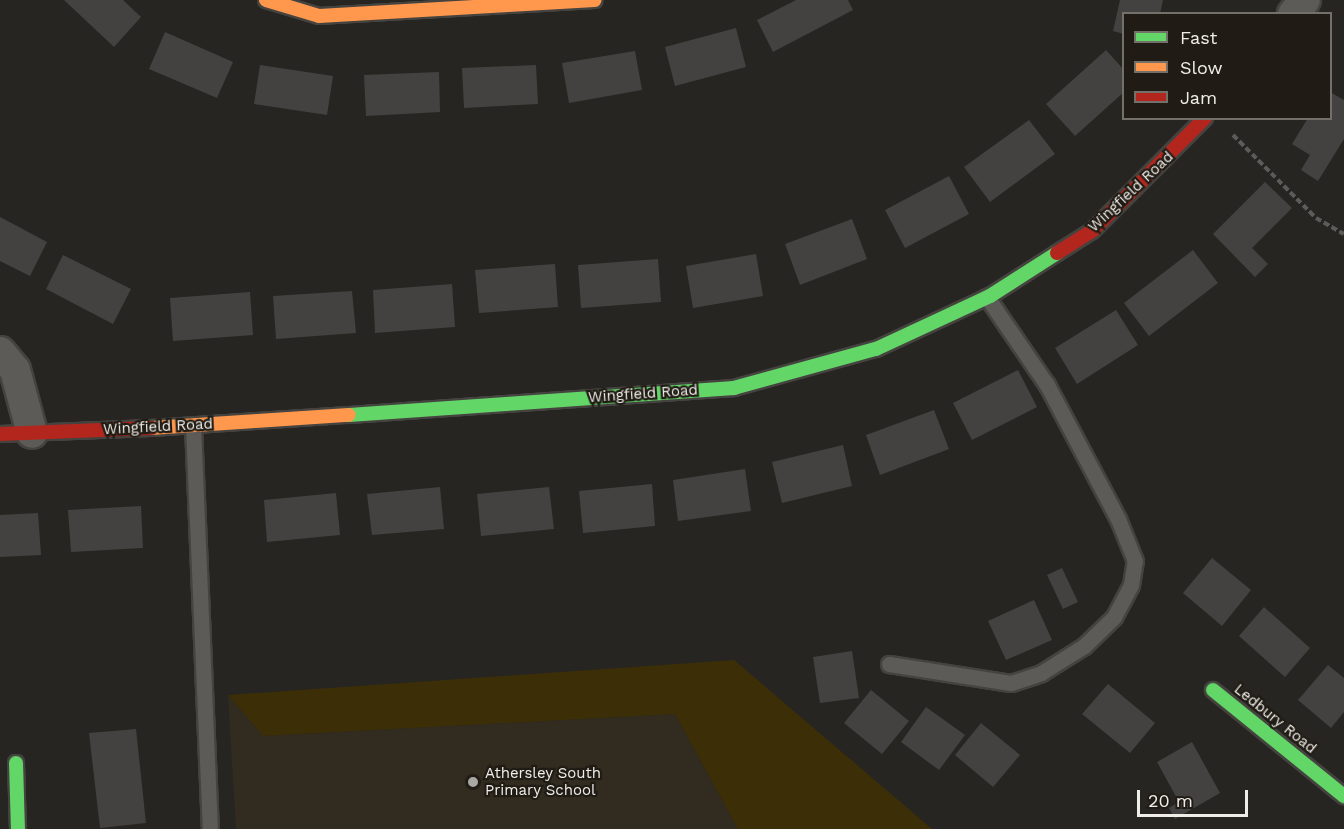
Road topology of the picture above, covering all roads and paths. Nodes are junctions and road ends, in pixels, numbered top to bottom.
1 (266, 0) edge
2 (595, 0) edge
3 (1305, 0) edge
4 (1295, 12) edge
5 (1202, 120) edge
6 (1225, 127) dead end
7 (1344, 234) edge
8 (987, 297) junction
9 (0, 352) edge
10 (194, 426) junction
11 (32, 432) junction
12 (0, 434) edge
13 (889, 664) dead end
14 (1213, 690) dead end
15 (16, 763) dead end
16 (1344, 796) edge
17 (18, 829) edge
18 (210, 829) edge

1 - 2 street
3 - 4 street
5 - 8 street, Wingfield Road
6 - 7 path
8 - 10 street, Wingfield Road
8 - 13 lane
9 - 11 street
10 - 11 street, Wingfield Road
10 - 18 lane
11 - 12 street, Wingfield Road
14 - 16 street, Ledbury Road
15 - 17 street

